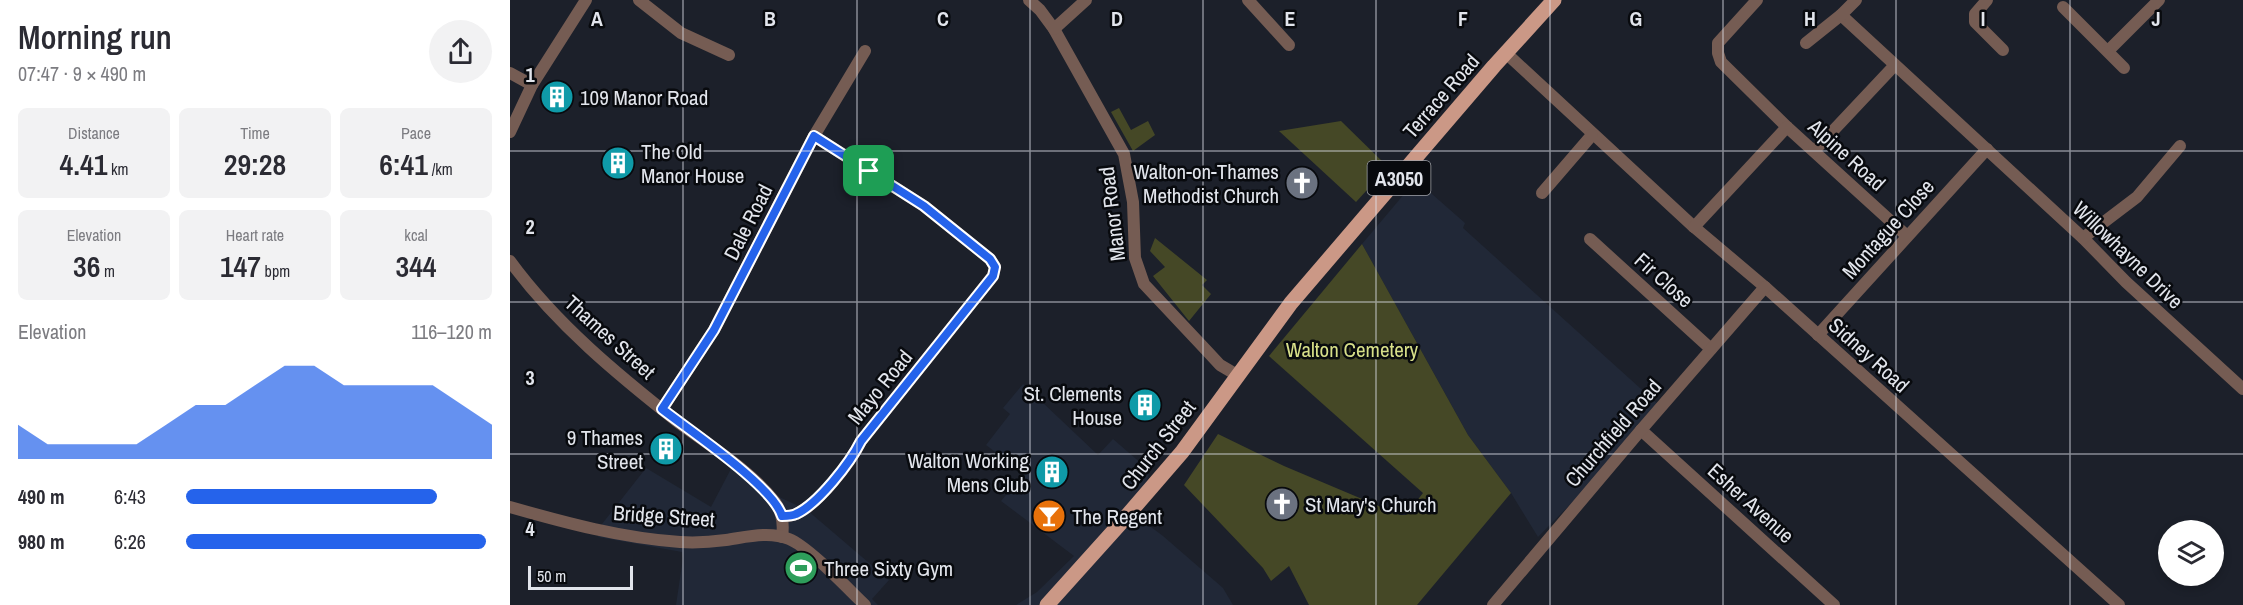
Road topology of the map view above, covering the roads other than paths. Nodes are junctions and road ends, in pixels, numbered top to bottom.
1 (586, 0) edge
2 (639, 0) edge
3 (1029, 0) edge
4 (1086, 0) edge
5 (1248, 0) edge
6 (1757, 0) edge
7 (1856, 0) edge
8 (1987, 0) edge
9 (2159, 0) edge
10 (1552, 1) edge
11 (2063, 6) dead end
12 (1841, 15) junction
13 (1054, 29) junction
14 (1806, 43) dead end
15 (1289, 45) dead end
16 (2003, 50) dead end
17 (866, 51) dead end
18 (2108, 51) junction
19 (1507, 54) junction
20 (729, 55) dead end
21 (1894, 66) junction
22 (2124, 68) dead end
23 (510, 73) edge
24 (532, 85) junction
25 (1787, 127) junction
26 (510, 132) edge
27 (1592, 135) junction
28 (814, 136) junction
29 (2180, 146) dead end
30 (1986, 149) junction
31 (1814, 151) junction
32 (1542, 193) dead end
33 (1694, 227) junction
34 (1907, 236) junction
35 (2083, 238) junction
36 (1590, 239) dead end
37 (510, 261) edge
38 (1765, 287) junction
39 (1291, 303) joint
40 (1818, 335) junction
41 (1711, 349) junction
42 (1237, 375) junction
43 (2240, 381) edge
44 (662, 409) junction
45 (1641, 430) junction
46 (510, 507) edge
47 (782, 516) junction
48 (782, 537) junction
49 (1827, 602) edge
50 (865, 605) edge
51 (1047, 605) edge
52 (1493, 605) edge
53 (2118, 605) edge

1 - 24 street
2 - 20 street
3 - 13 street, Manor Road
4 - 13 street
5 - 15 street
6 - 25 street, Alpine Road
7 - 12 street
8 - 16 street
9 - 18 street
10 - 19 main road, Terrace Road / A3050
11 - 18 street
12 - 14 street
12 - 21 street, Willowhayne Drive
13 - 42 street, Manor Road
17 - 28 street, Dale Road
18 - 22 street
19 - 27 street, Sidney Road
19 - 39 main road, Terrace Road / A3050
21 - 30 street, Willowhayne Drive
21 - 31 street
23 - 24 street
24 - 26 street
25 - 31 street, Alpine Road
25 - 33 street, Alpine Road
27 - 32 street
27 - 33 street, Sidney Road
28 - 44 street, Dale Road
28 - 47 street, Mayo Road
29 - 35 street
30 - 34 street, Montague Close
30 - 35 street, Willowhayne Drive
31 - 34 street, Alpine Road
33 - 38 street, Sidney Road
34 - 40 street, Montague Close
35 - 43 street, Willowhayne Drive
36 - 41 street, Fir Close
37 - 44 street, Thames Street
38 - 40 street, Sidney Road
38 - 41 street, Churchfield Road
39 - 42 main road, Church Street / A3050
40 - 53 street, Sidney Road
41 - 45 street, Churchfield Road
42 - 51 main road, Church Street / A3050
44 - 47 street, Thames Street
45 - 49 street, Esher Avenue
45 - 52 street, Churchfield Road
46 - 48 street, Bridge Street
47 - 48 street
48 - 50 street, Bridge Street

